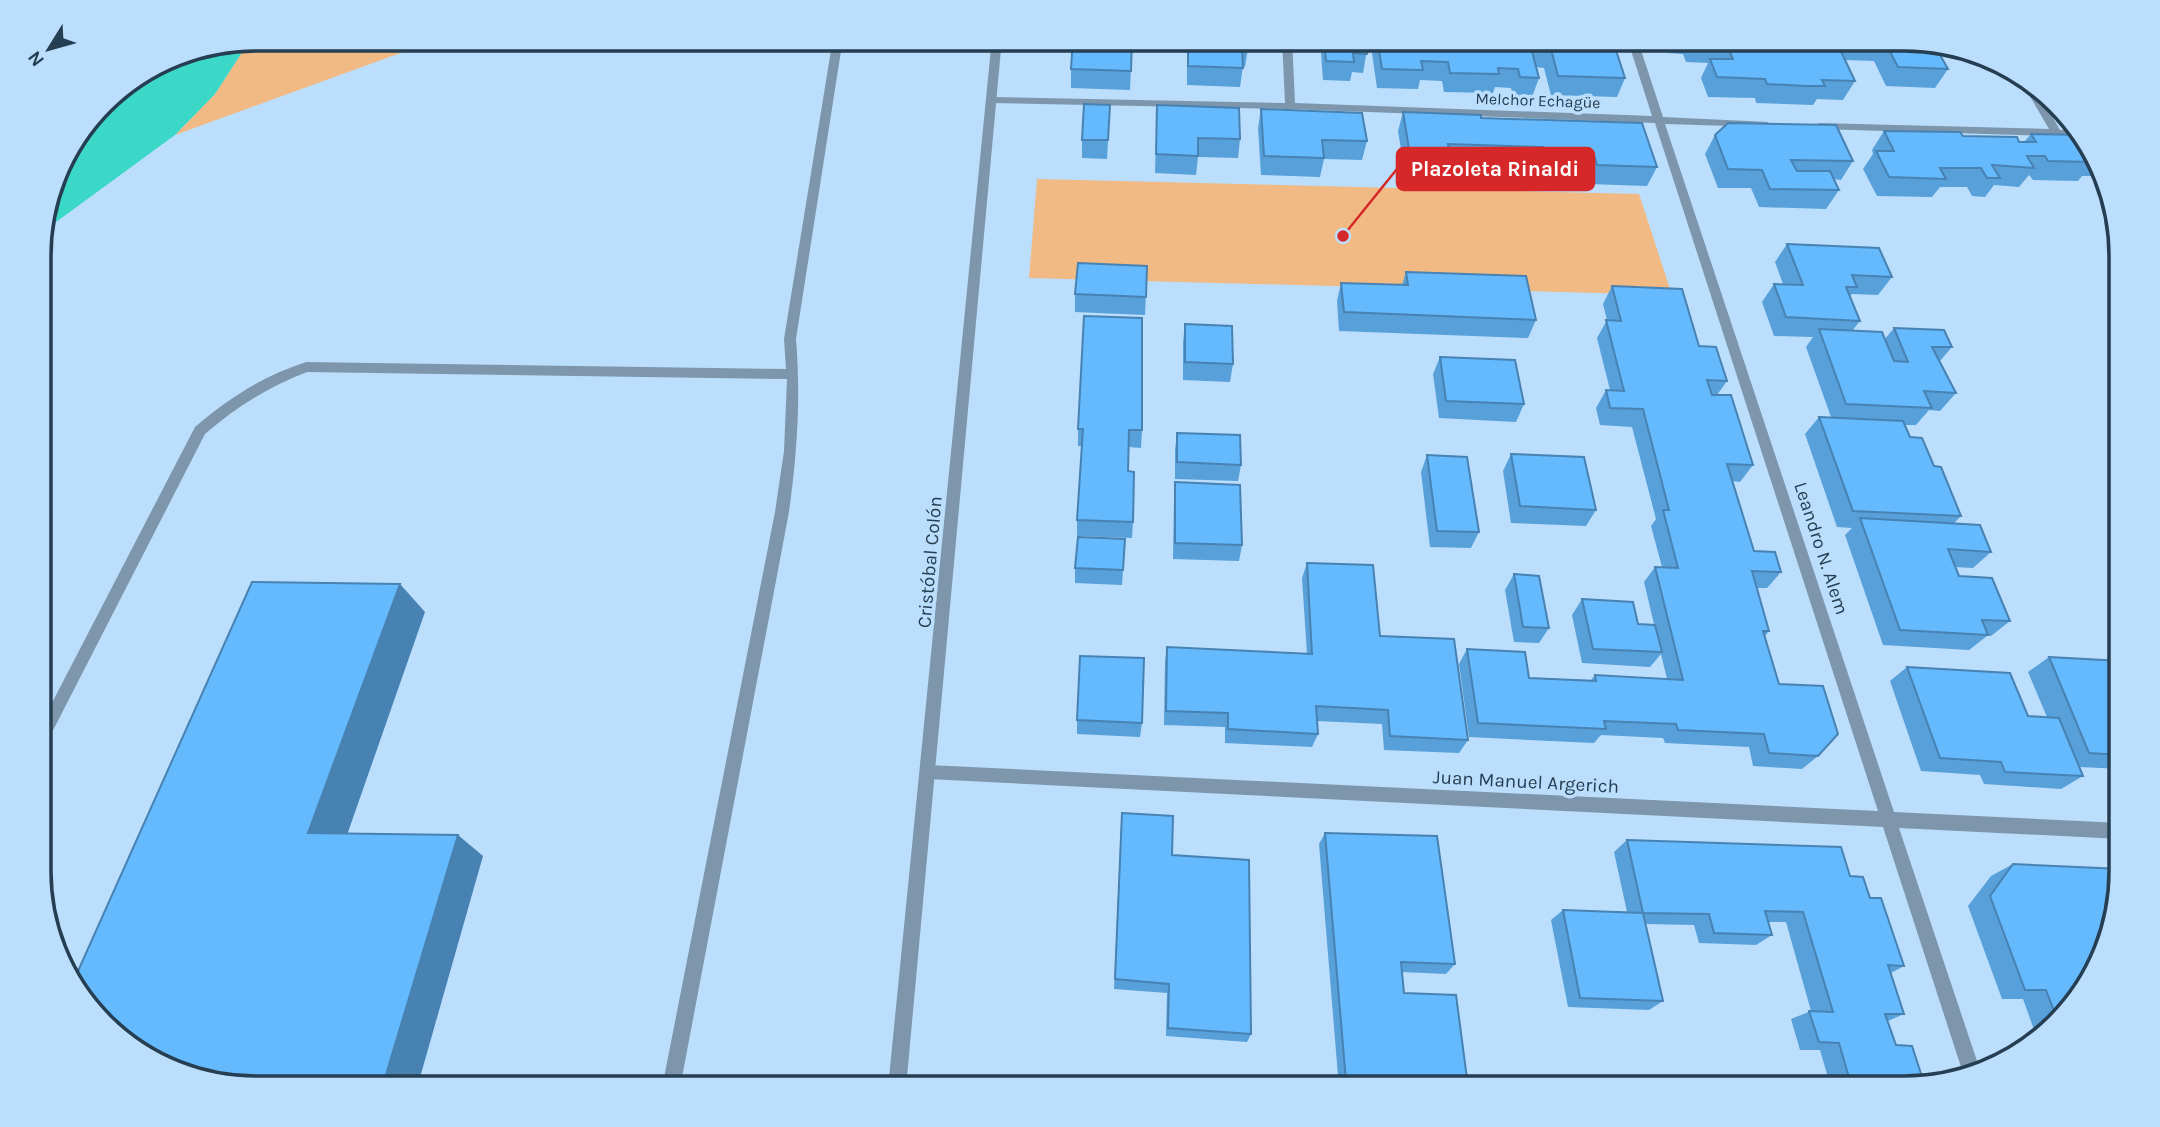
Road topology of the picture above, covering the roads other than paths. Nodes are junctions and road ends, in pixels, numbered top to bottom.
1 (836, 51) edge
2 (996, 51) edge
3 (1288, 51) edge
4 (1636, 51) edge
5 (992, 100) junction
6 (2037, 101) edge
7 (1290, 106) junction
8 (1660, 121) junction
9 (1783, 125) edge
10 (1810, 125) edge
11 (2056, 133) junction
12 (2069, 133) edge
13 (793, 374) junction
14 (51, 720) edge
15 (928, 772) junction
16 (1889, 820) junction
17 (2109, 830) edge
18 (1969, 1065) edge
19 (673, 1076) edge
20 (898, 1076) edge

1 - 13 street
2 - 5 street, Cristóbal Colón
3 - 7 street
4 - 8 street, Leandro N. Alem
5 - 7 street, Melchor Echagüe
5 - 15 street, Cristóbal Colón
6 - 11 street
7 - 8 street, Melchor Echagüe
8 - 9 street, Melchor Echagüe
8 - 16 street, Leandro N. Alem
10 - 11 street
11 - 12 street
13 - 14 street
13 - 19 street
15 - 16 street, Juan Manuel Argerich
15 - 20 street, Cristóbal Colón
16 - 17 street, Juan Manuel Argerich
16 - 18 street, Leandro N. Alem

